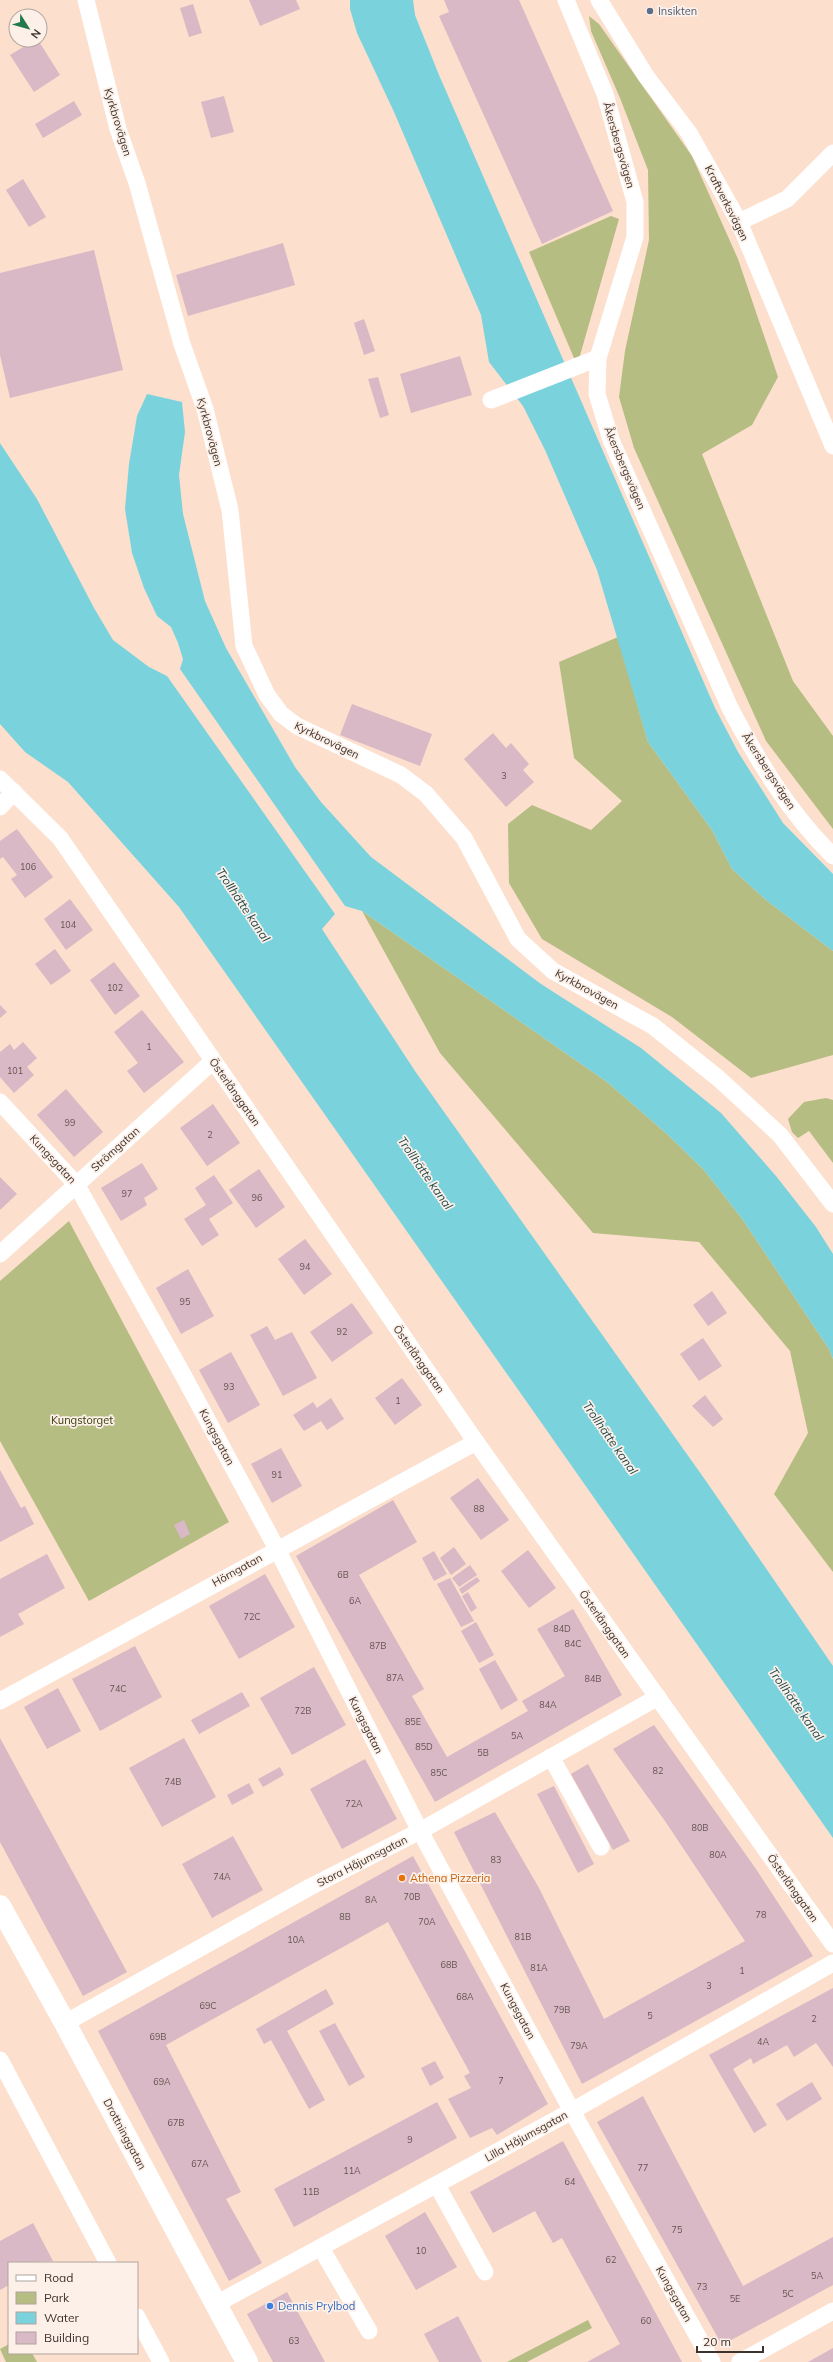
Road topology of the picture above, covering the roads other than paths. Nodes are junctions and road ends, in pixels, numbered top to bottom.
1 (86, 0) edge
2 (566, 0) edge
3 (599, 0) edge
4 (833, 153) edge
5 (739, 222) junction
6 (598, 358) junction
7 (491, 400) dead end
8 (833, 446) edge
9 (0, 779) edge
10 (14, 792) junction
11 (0, 807) edge
12 (833, 856) edge
13 (213, 1061) junction
14 (0, 1102) edge
15 (76, 1184) junction
16 (833, 1204) edge
17 (0, 1254) edge
18 (476, 1442) junction
19 (277, 1549) junction
20 (658, 1697) junction
21 (0, 1701) edge
22 (551, 1757) junction
23 (420, 1831) junction
24 (601, 1847) dead end
25 (0, 1906) edge
26 (833, 1944) edge
27 (833, 1964) edge
28 (65, 2023) junction
29 (0, 2060) edge
30 (572, 2111) junction
31 (437, 2185) junction
32 (321, 2248) junction
33 (107, 2262) edge
34 (485, 2272) dead end
35 (216, 2304) junction
36 (833, 2311) edge
37 (138, 2319) edge
38 (369, 2331) dead end
39 (161, 2362) edge
40 (247, 2362) edge
41 (712, 2362) edge
42 (740, 2362) edge

1 - 16 street, Kyrkbrovägen
2 - 6 street, Åkersbergsvägen
3 - 5 street, Kraftverksvägen
4 - 5 street
5 - 8 street, Kraftverksvägen
6 - 7 street
6 - 12 street, Åkersbergsvägen
9 - 10 street, Österlånggatan
10 - 11 street
10 - 13 street, Österlånggatan
13 - 15 street, Strömgatan
13 - 18 street, Österlånggatan
14 - 15 street, Kungsgatan
15 - 17 street, Strömgatan
15 - 19 street, Kungsgatan
18 - 19 street, Hörngatan
18 - 20 street, Österlånggatan
19 - 21 street, Hörngatan
19 - 23 street, Kungsgatan
20 - 22 street, Stora Håjumsgatan
20 - 26 street, Österlånggatan
22 - 23 street, Stora Håjumsgatan
22 - 24 street
23 - 28 street, Stora Håjumsgatan
23 - 30 street, Kungsgatan
25 - 28 street, Drottninggatan
27 - 30 street, Lilla Håjumsgatan
28 - 35 street, Drottninggatan
29 - 33 street
30 - 31 street, Lilla Håjumsgatan
30 - 41 street, Kungsgatan
31 - 32 street, Lilla Håjumsgatan
31 - 34 street
32 - 35 street, Lilla Håjumsgatan
32 - 38 street
35 - 40 street, Drottninggatan
36 - 42 street
37 - 39 street

